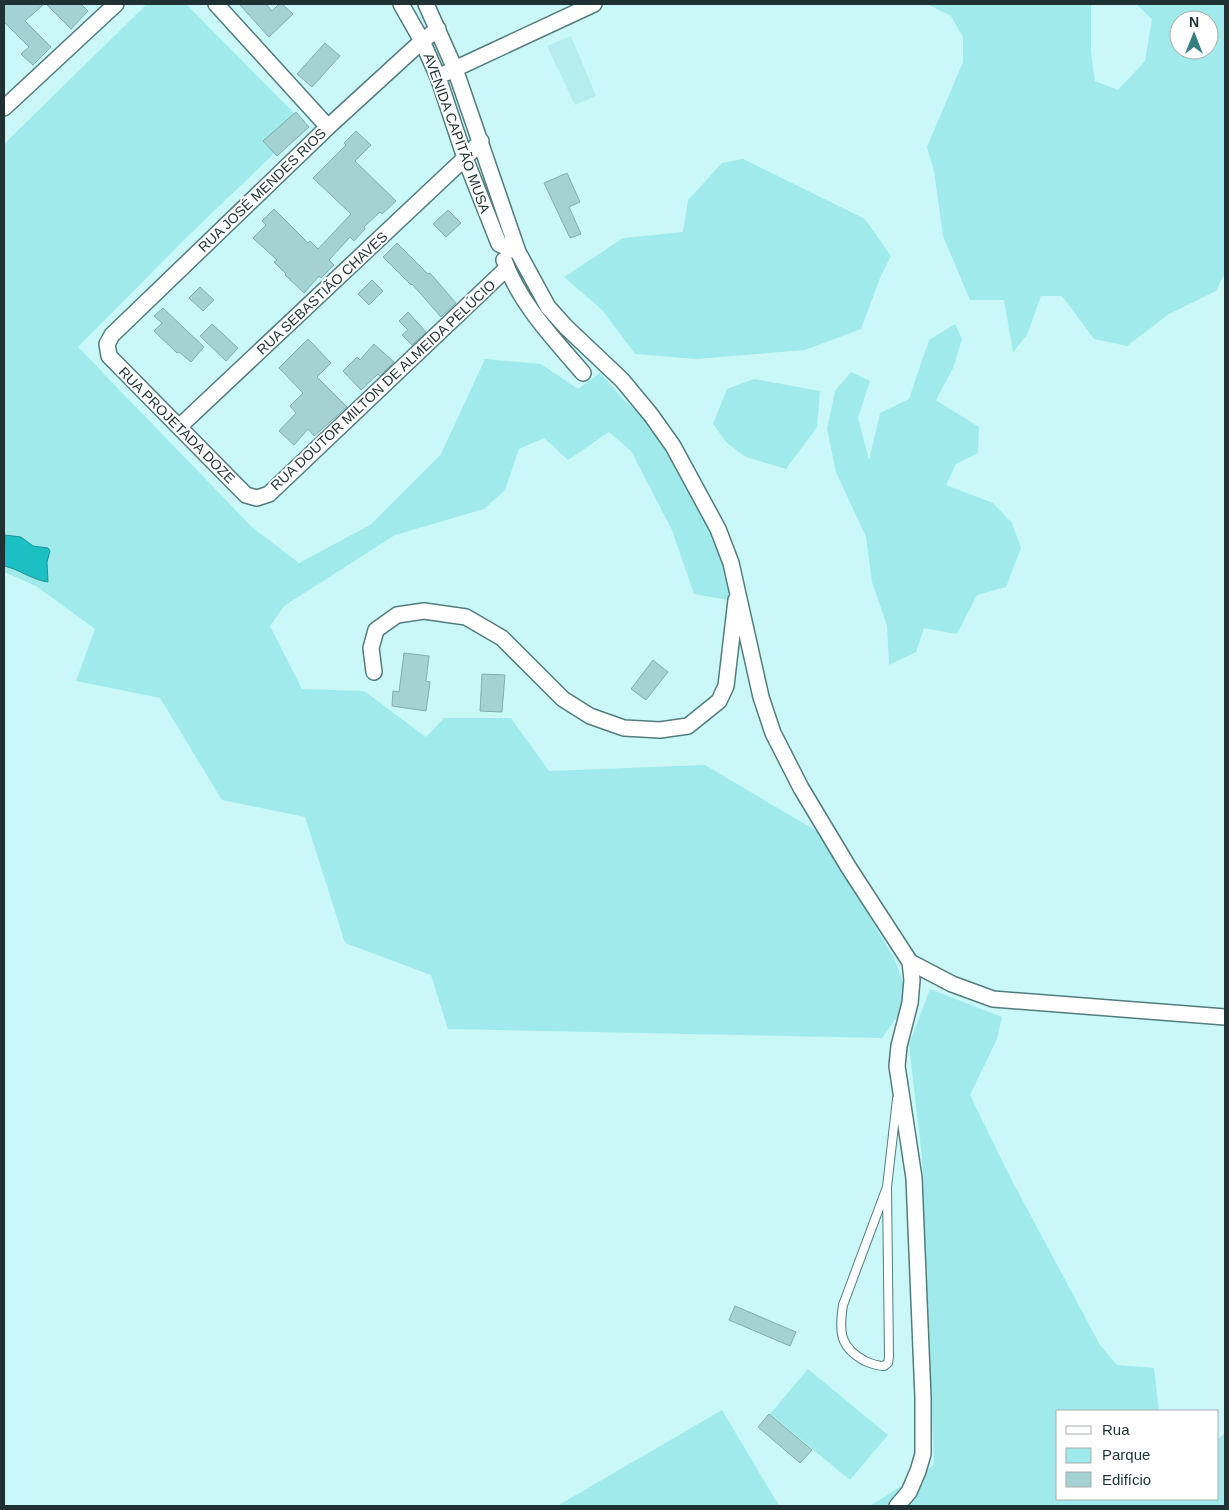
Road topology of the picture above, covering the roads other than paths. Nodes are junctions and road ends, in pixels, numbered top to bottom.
1 (116, 4) edge
2 (216, 4) edge
3 (401, 4) edge
4 (426, 4) edge
5 (594, 4) edge
6 (438, 29) junction
7 (422, 41) junction
8 (455, 69) junction
9 (438, 77) junction
10 (4, 108) edge
11 (328, 127) junction
12 (481, 141) junction
13 (465, 158) junction
14 (499, 244) junction
15 (518, 252) junction
16 (507, 268) junction
17 (107, 344) joint
18 (583, 373) dead end
19 (179, 428) junction
20 (257, 498) joint
21 (738, 592) junction
22 (374, 672) dead end
23 (910, 962) junction
24 (1225, 1017) edge
25 (898, 1083) junction
26 (887, 1187) junction
27 (897, 1506) edge

1 - 10 street
2 - 11 street
3 - 7 street, AVENIDA CAPITÃO MUSA
4 - 6 street, AVENIDA CAPITÃO MUSA
5 - 8 street
6 - 7 street, RUA JOSÉ MENDES RIOS
6 - 8 street, AVENIDA CAPITÃO MUSA
7 - 9 street, AVENIDA CAPITÃO MUSA
7 - 11 street, RUA JOSÉ MENDES RIOS
8 - 9 street
8 - 12 street, AVENIDA CAPITÃO MUSA
9 - 13 street, AVENIDA CAPITÃO MUSA
11 - 17 street, RUA JOSÉ MENDES RIOS
12 - 13 street, RUA SEBASTIÃO CHAVES
12 - 15 street, AVENIDA CAPITÃO MUSA
13 - 14 street, AVENIDA CAPITÃO MUSA
13 - 19 street, RUA SEBASTIÃO CHAVES
14 - 15 street
14 - 16 street, AVENIDA CAPITÃO MUSA
15 - 21 street, AVENIDA CAPITÃO MUSA
16 - 18 street, AVENIDA CAPITÃO MUSA
16 - 20 street, RUA DOUTOR MILTON DE ALMEIDA PELÚCIO
17 - 19 street, RUA PROJETADA DOZE
19 - 20 street, RUA PROJETADA DOZE
21 - 22 street
21 - 23 street, AVENIDA CAPITÃO MUSA
23 - 24 street
23 - 25 street
25 - 26 lane
25 - 27 street
26 - 26 lane

